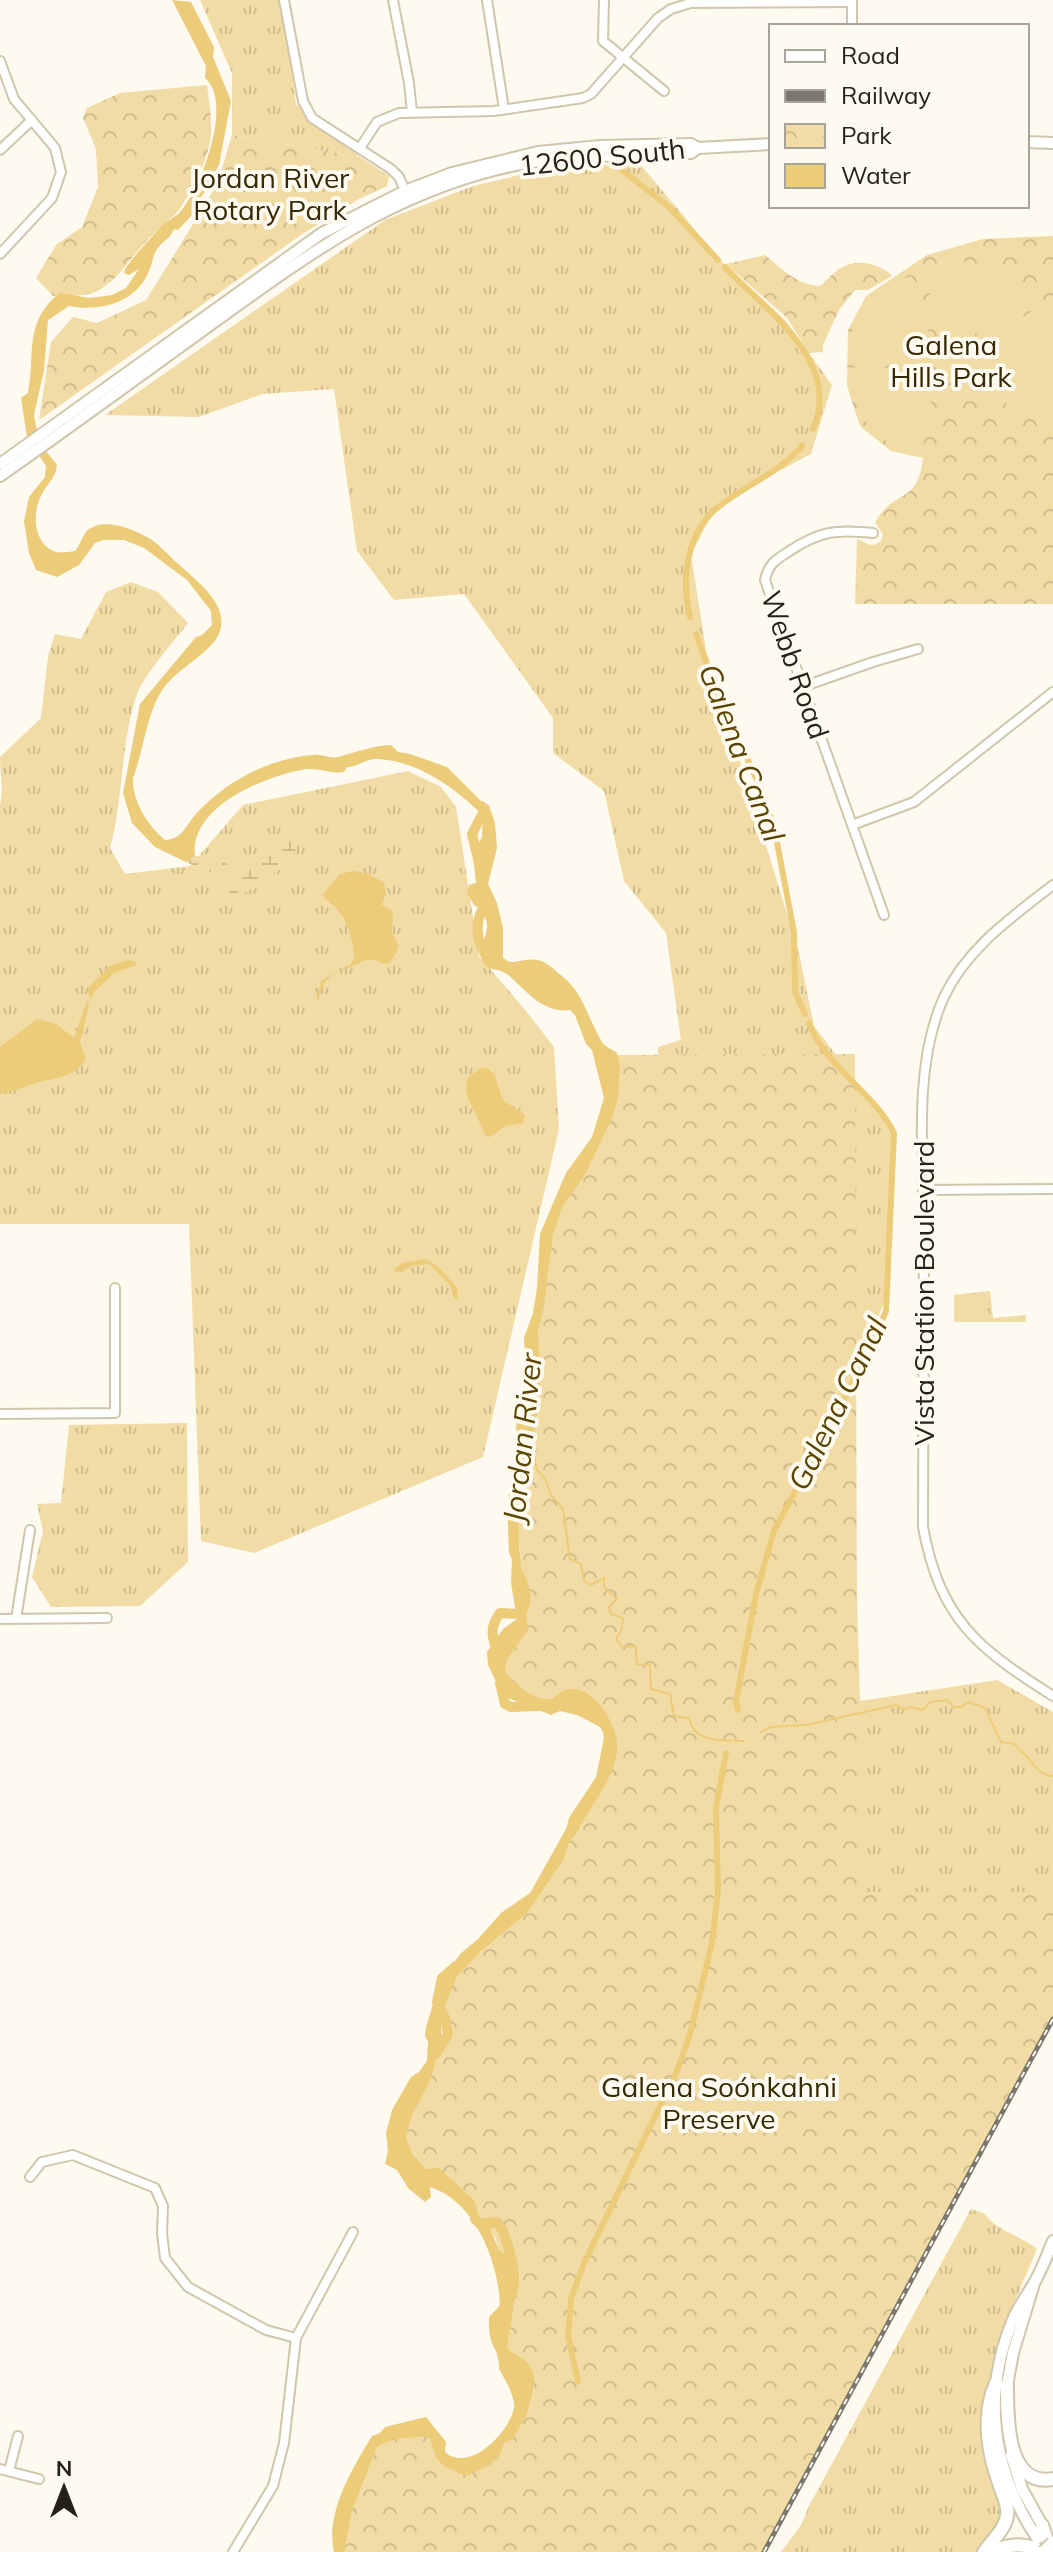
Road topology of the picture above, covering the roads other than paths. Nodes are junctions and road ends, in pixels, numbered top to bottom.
1 (284, 0) edge
2 (393, 0) edge
3 (487, 0) edge
4 (604, 0) edge
5 (852, 1) edge
6 (852, 24) edge
7 (622, 58) junction
8 (0, 61) edge
9 (4, 90) edge
10 (664, 91) dead end
11 (504, 109) junction
12 (412, 112) junction
13 (32, 120) junction
14 (1029, 142) edge
15 (1053, 143) edge
16 (769, 144) edge
17 (360, 148) junction
18 (0, 150) edge
19 (406, 195) junction
20 (0, 254) edge
21 (25, 452) junction
22 (0, 464) edge
23 (0, 476) edge
24 (873, 533) dead end
25 (918, 649) dead end
26 (802, 687) junction
27 (1053, 692) edge
28 (852, 825) junction
29 (1053, 885) edge
30 (884, 915) dead end
31 (1053, 1189) edge
32 (923, 1190) junction
33 (115, 1288) dead end
34 (0, 1414) edge
35 (30, 1530) dead end
36 (107, 1618) dead end
37 (0, 1619) edge
38 (16, 1619) junction
39 (1053, 1696) edge
40 (30, 2177) dead end
41 (353, 2232) dead end
42 (1053, 2241) edge
43 (296, 2338) junction
44 (1001, 2384) junction
45 (18, 2436) dead end
46 (4, 2470) edge
47 (39, 2479) dead end
48 (1053, 2479) edge
49 (1040, 2532) joint
50 (1050, 2549) edge
51 (233, 2552) edge
52 (984, 2552) edge
53 (994, 2552) edge

1 - 17 street
2 - 12 street
3 - 11 street
4 - 7 street
5 - 6 street
5 - 7 street
7 - 10 street
7 - 11 street
8 - 9 street
9 - 13 street
11 - 12 street
12 - 17 street
13 - 18 street
13 - 20 street
14 - 15 main road
16 - 19 main road, 12600 South
17 - 19 street
19 - 21 main road, 12600 South
21 - 22 main road, 12600 South
21 - 23 main road, 12600 South
24 - 26 street, Webb Road
25 - 26 street
26 - 28 street, Webb Road
27 - 28 street
28 - 30 street, Webb Road
29 - 32 street, Vista Station Boulevard
31 - 32 street
32 - 39 street, Vista Station Boulevard
33 - 34 street
35 - 38 street
36 - 38 street
37 - 38 street
40 - 43 street
41 - 43 street
42 - 44 main road
43 - 51 street
44 - 48 highway
44 - 49 main road
44 - 52 highway
45 - 46 street
46 - 47 street
49 - 50 highway
50 - 53 highway

